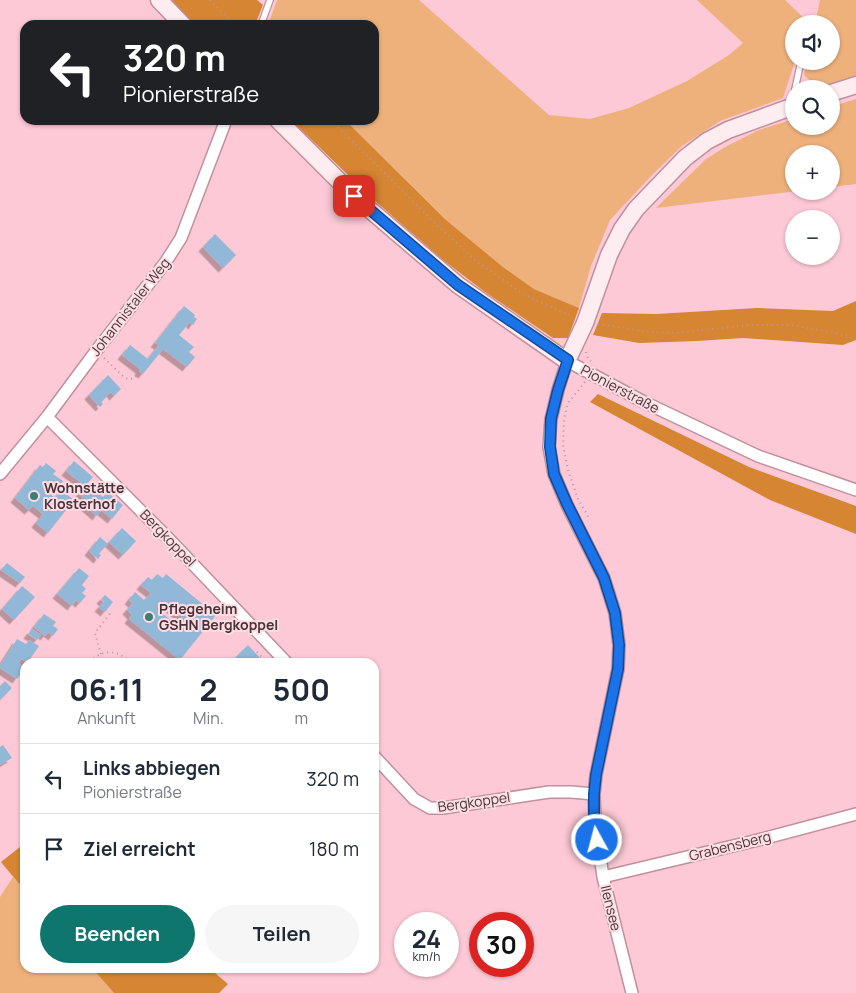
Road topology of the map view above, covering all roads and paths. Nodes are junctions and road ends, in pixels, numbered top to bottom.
1 (158, 0) edge
2 (210, 0) edge
3 (270, 0) edge
4 (178, 20) edge
5 (229, 20) edge
6 (263, 20) edge
7 (856, 85) edge
8 (840, 90) edge
9 (785, 109) edge
10 (224, 125) edge
11 (283, 125) edge
12 (336, 125) edge
13 (585, 323) junction
14 (856, 339) edge
15 (96, 351) junction
16 (586, 352) dead end
17 (568, 360) junction
18 (140, 373) dead end
19 (592, 374) junction
20 (47, 417) junction
21 (0, 474) edge
22 (856, 490) edge
23 (589, 518) dead end
24 (112, 612) dead end
25 (257, 652) dead end
26 (100, 654) junction
27 (95, 658) edge
28 (126, 658) edge
29 (263, 658) edge
30 (282, 658) edge
31 (379, 761) edge
32 (594, 794) junction
33 (856, 814) edge
34 (603, 877) junction
35 (632, 993) edge

1 - 4 street
2 - 5 path
3 - 6 lane
7 - 8 street
9 - 13 street
10 - 15 street, Johannistaler Weg
11 - 17 street, Pionierstraße
12 - 13 path
13 - 14 path
13 - 17 street
15 - 18 path
15 - 20 street, Johannistaler Weg
16 - 19 path
17 - 19 street, Pionierstraße
17 - 32 street, Ilensee
19 - 22 street, Pionierstraße
19 - 23 path
20 - 21 street, Johannistaler Weg
20 - 30 street, Bergkoppel
24 - 26 path
25 - 29 path
26 - 27 path
26 - 28 path
31 - 32 street, Bergkoppel
32 - 34 street, Ilensee
33 - 34 street, Grabensberg
34 - 35 street, Ilensee

